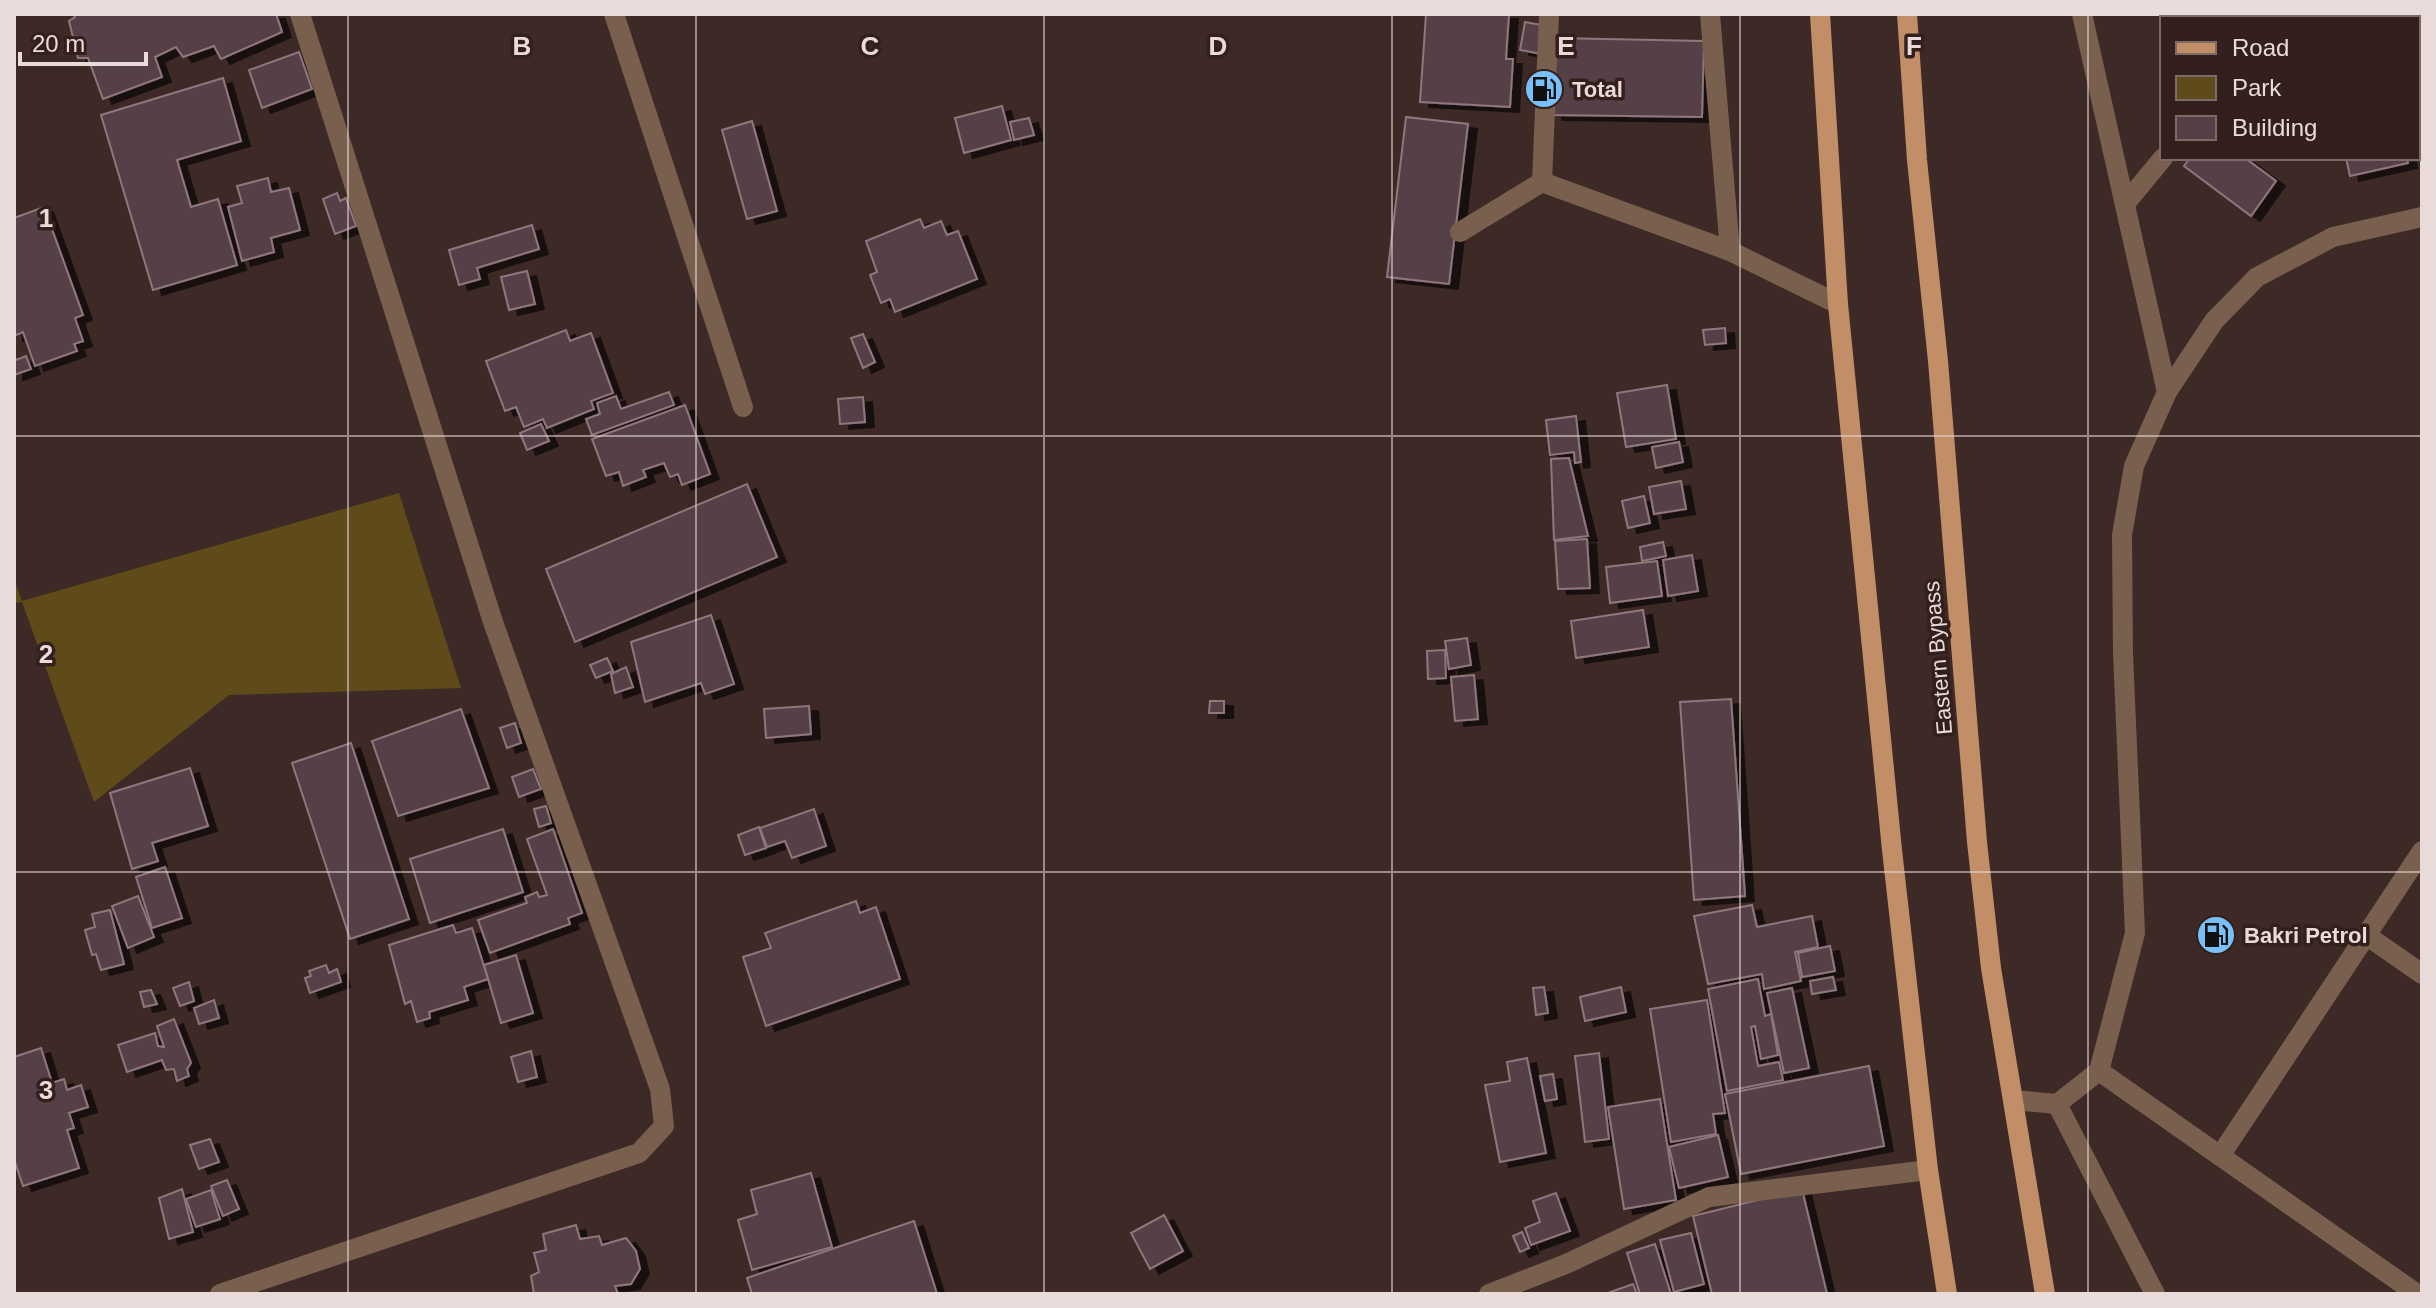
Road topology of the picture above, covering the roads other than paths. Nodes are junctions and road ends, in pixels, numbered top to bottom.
1 (300, 14) edge
2 (614, 14) edge
3 (1549, 14) edge
4 (1710, 14) edge
5 (1820, 14) edge
6 (1907, 14) edge
7 (2082, 14) edge
8 (2161, 160) edge
9 (1542, 182) junction
10 (2125, 204) junction
11 (2422, 217) edge
12 (1460, 232) dead end
13 (1730, 251) junction
14 (1838, 304) junction
15 (2167, 392) junction
16 (743, 407) dead end
17 (2422, 851) edge
18 (2366, 935) junction
19 (2422, 974) edge
20 (2099, 1071) junction
21 (2014, 1100) junction
22 (2057, 1104) junction
23 (2220, 1156) junction
24 (1928, 1170) junction
25 (220, 1294) edge
26 (1489, 1294) edge
27 (1947, 1294) edge
28 (2045, 1294) edge
29 (2155, 1294) edge
30 (2417, 1294) edge

1 - 25 street
2 - 16 street
3 - 9 street
4 - 13 street
5 - 14 main road
6 - 21 main road, Eastern Bypass
7 - 10 street
8 - 10 street
9 - 12 street
9 - 13 street
10 - 15 street
11 - 15 street
13 - 14 street
14 - 24 main road
15 - 20 street
17 - 18 street
18 - 19 street
18 - 23 street
20 - 22 street
20 - 23 street
21 - 22 street
21 - 28 main road, Eastern Bypass
22 - 29 street
23 - 30 street
24 - 26 street
24 - 27 main road

